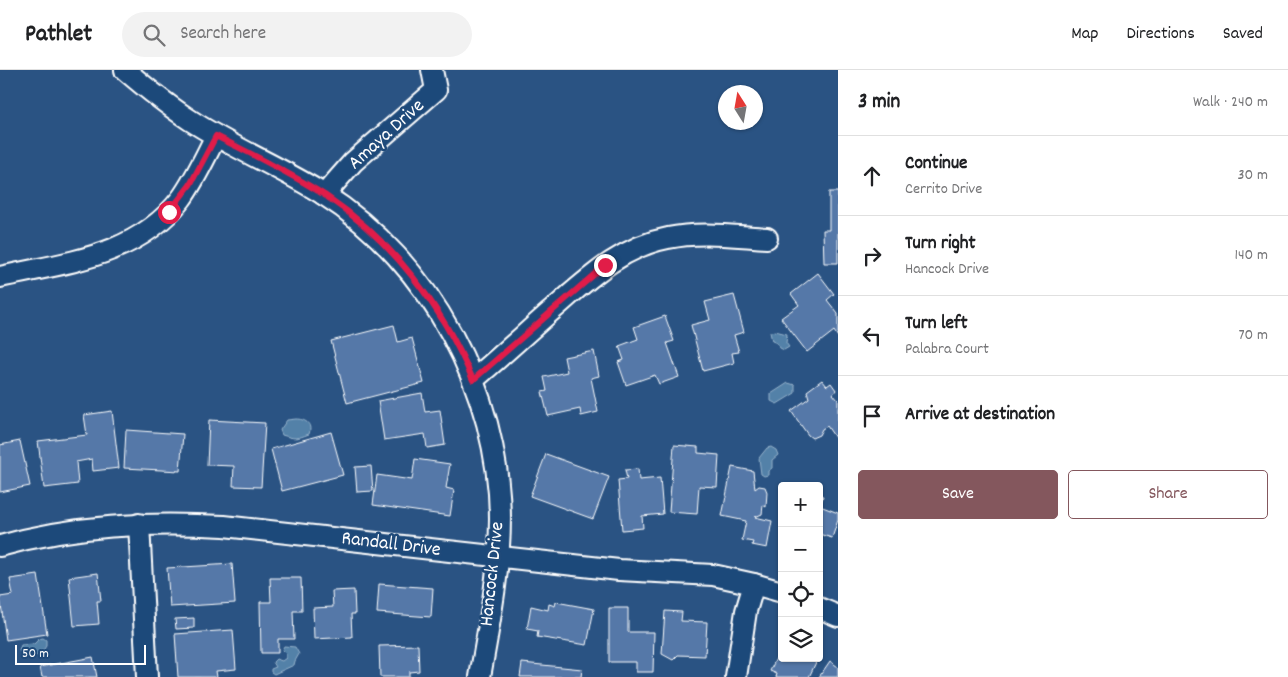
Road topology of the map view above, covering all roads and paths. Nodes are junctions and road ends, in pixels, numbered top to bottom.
1 (125, 70) edge
2 (432, 70) edge
3 (216, 136) junction
4 (324, 195) junction
5 (767, 238) dead end
6 (0, 277) edge
7 (473, 380) junction
8 (139, 524) junction
9 (0, 546) edge
10 (499, 558) junction
11 (754, 584) junction
12 (778, 591) edge
13 (823, 610) edge
14 (838, 616) edge
15 (146, 677) edge
16 (480, 677) edge
17 (736, 677) edge

1 - 3 street, Hancock Drive
2 - 4 street, Amaya Drive
3 - 4 street, Hancock Drive
3 - 6 street
4 - 7 street, Hancock Drive
5 - 7 street
7 - 10 street, Hancock Drive
8 - 9 street, Randall Drive
8 - 10 street, Randall Drive
8 - 15 street
10 - 11 street, Randall Drive
10 - 16 street, Hancock Drive
11 - 12 street, Randall Drive
11 - 17 street
13 - 14 street

